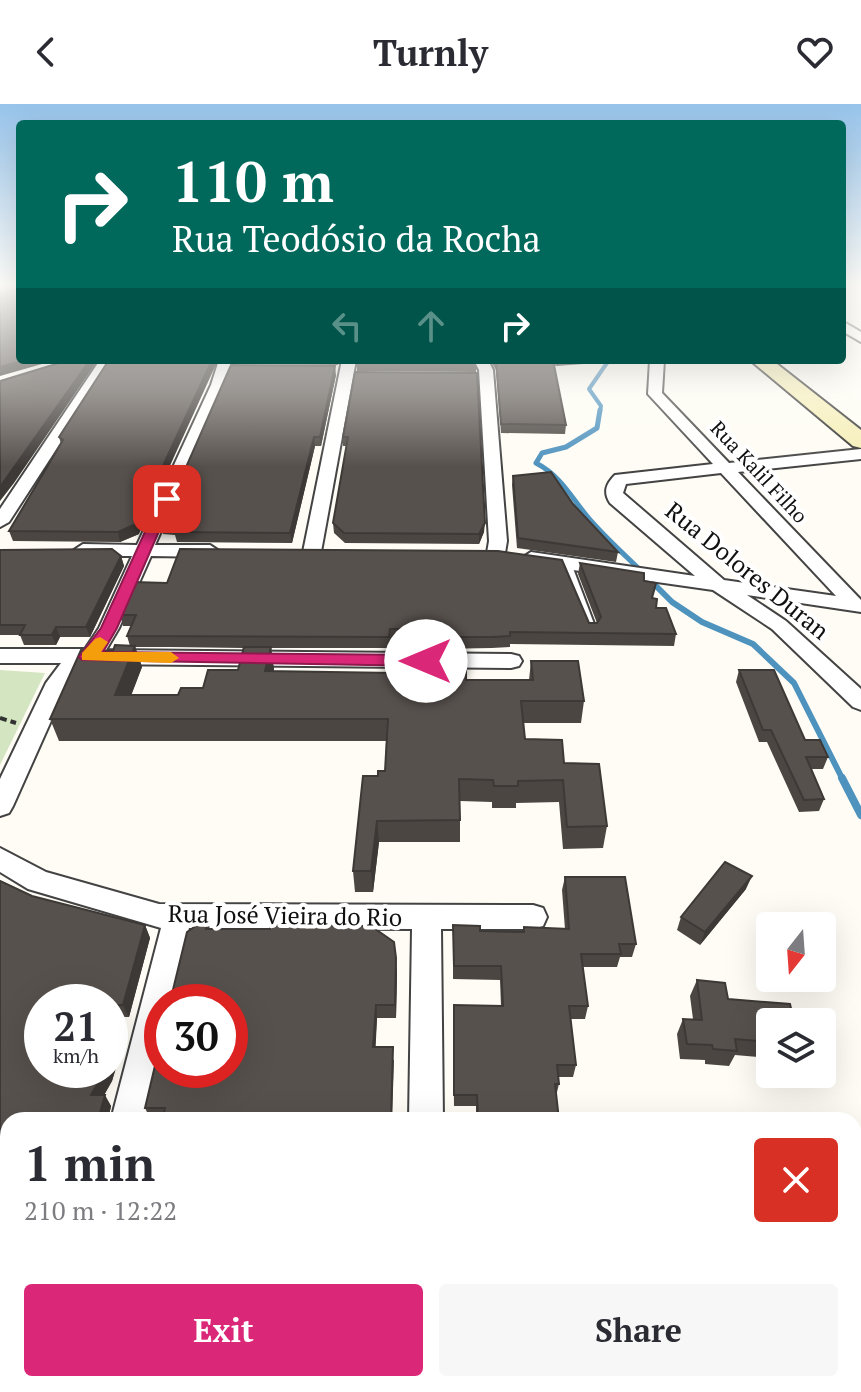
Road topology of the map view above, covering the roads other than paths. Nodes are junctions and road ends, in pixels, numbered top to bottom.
1 (104, 364) edge
2 (480, 364) edge
3 (657, 364) edge
4 (765, 364) edge
5 (229, 366) edge
6 (347, 370) edge
7 (861, 441) edge
8 (861, 454) edge
9 (725, 468) junction
10 (0, 522) edge
11 (64, 550) edge
12 (144, 550) junction
13 (235, 551) edge
14 (312, 552) edge
15 (566, 563) junction
16 (715, 583) junction
17 (858, 605) edge
18 (591, 629) edge
19 (0, 656) edge
20 (88, 657) junction
21 (511, 661) dead end
22 (861, 702) edge
23 (0, 806) edge
24 (0, 859) edge
25 (178, 916) junction
26 (427, 917) junction
27 (533, 917) dead end
28 (130, 1112) edge
29 (426, 1112) edge

1 - 10 street
2 - 15 street
3 - 9 street, Rua Kalil Filho
4 - 7 main road
5 - 12 street
6 - 14 street
8 - 9 street
9 - 16 street, Rua Dolores Duran
9 - 17 street, Rua Kalil Filho
11 - 12 street
12 - 13 street
12 - 20 street
15 - 16 street
15 - 18 lane
16 - 17 street
16 - 22 street, Rua Dolores Duran
19 - 20 street
20 - 21 street
20 - 23 street
24 - 25 street, Rua José Vieira do Rio
25 - 26 street, Rua José Vieira do Rio
25 - 28 street
26 - 27 street, Rua José Vieira do Rio
26 - 29 street

